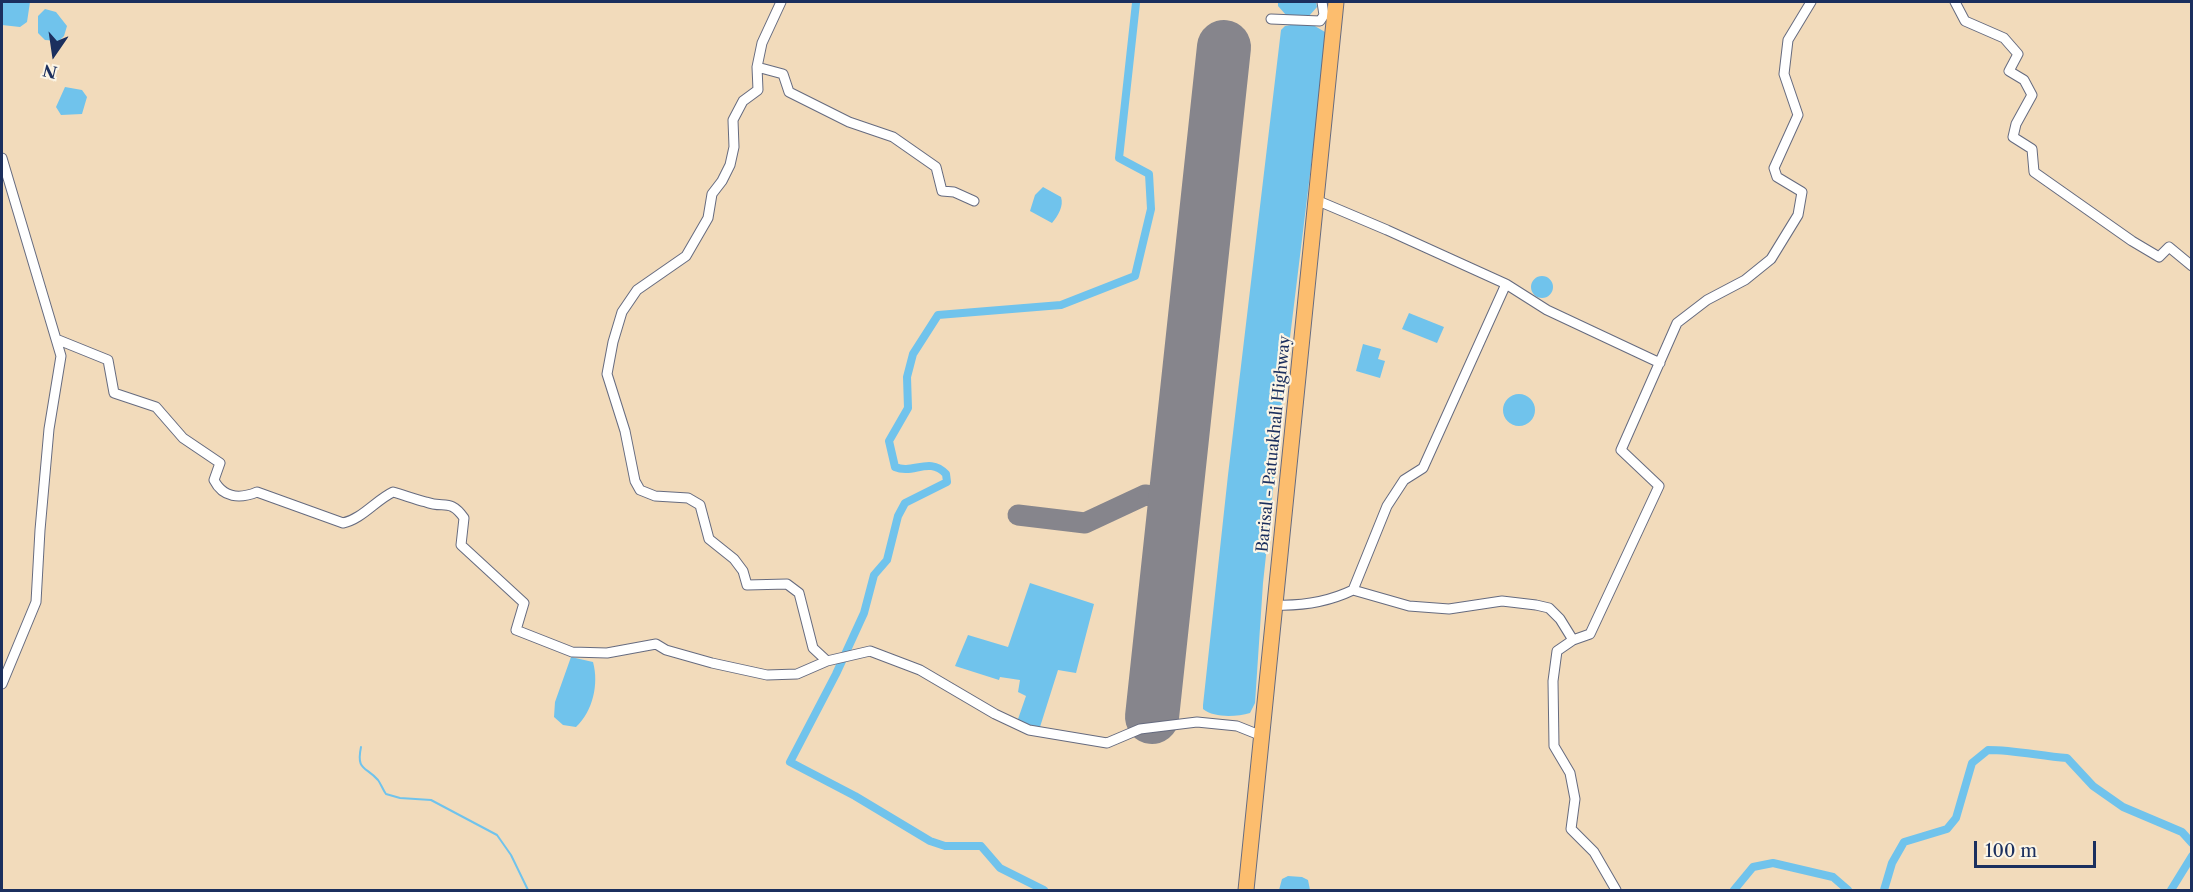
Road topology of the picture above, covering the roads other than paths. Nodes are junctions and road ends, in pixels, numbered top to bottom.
1 (781, 2) edge
2 (1322, 2) edge
3 (1336, 2) edge
4 (1811, 2) edge
5 (1955, 2) edge
6 (1271, 19) dead end
7 (757, 67) junction
8 (2, 158) edge
9 (1316, 200) junction
10 (974, 201) dead end
11 (2192, 266) edge
12 (1506, 284) junction
13 (56, 339) junction
14 (1660, 363) junction
15 (1353, 590) junction
16 (1276, 605) junction
17 (1573, 640) junction
18 (827, 661) junction
19 (2, 684) edge
20 (1262, 736) junction
21 (1246, 891) edge
22 (1616, 891) edge

1 - 7 street
2 - 6 street
3 - 9 highway, Barisal - Patuakhali Highway
4 - 14 street
5 - 11 street
7 - 10 street
7 - 18 street
8 - 13 street
9 - 12 street
9 - 16 highway, Barisal - Patuakhali Highway
12 - 14 street
12 - 15 street
13 - 18 street
13 - 19 street
14 - 17 street
15 - 16 street
15 - 17 street
16 - 20 highway, Barisal - Patuakhali Highway
17 - 22 street
18 - 20 street
20 - 21 highway, Barisal - Patuakhali Highway

